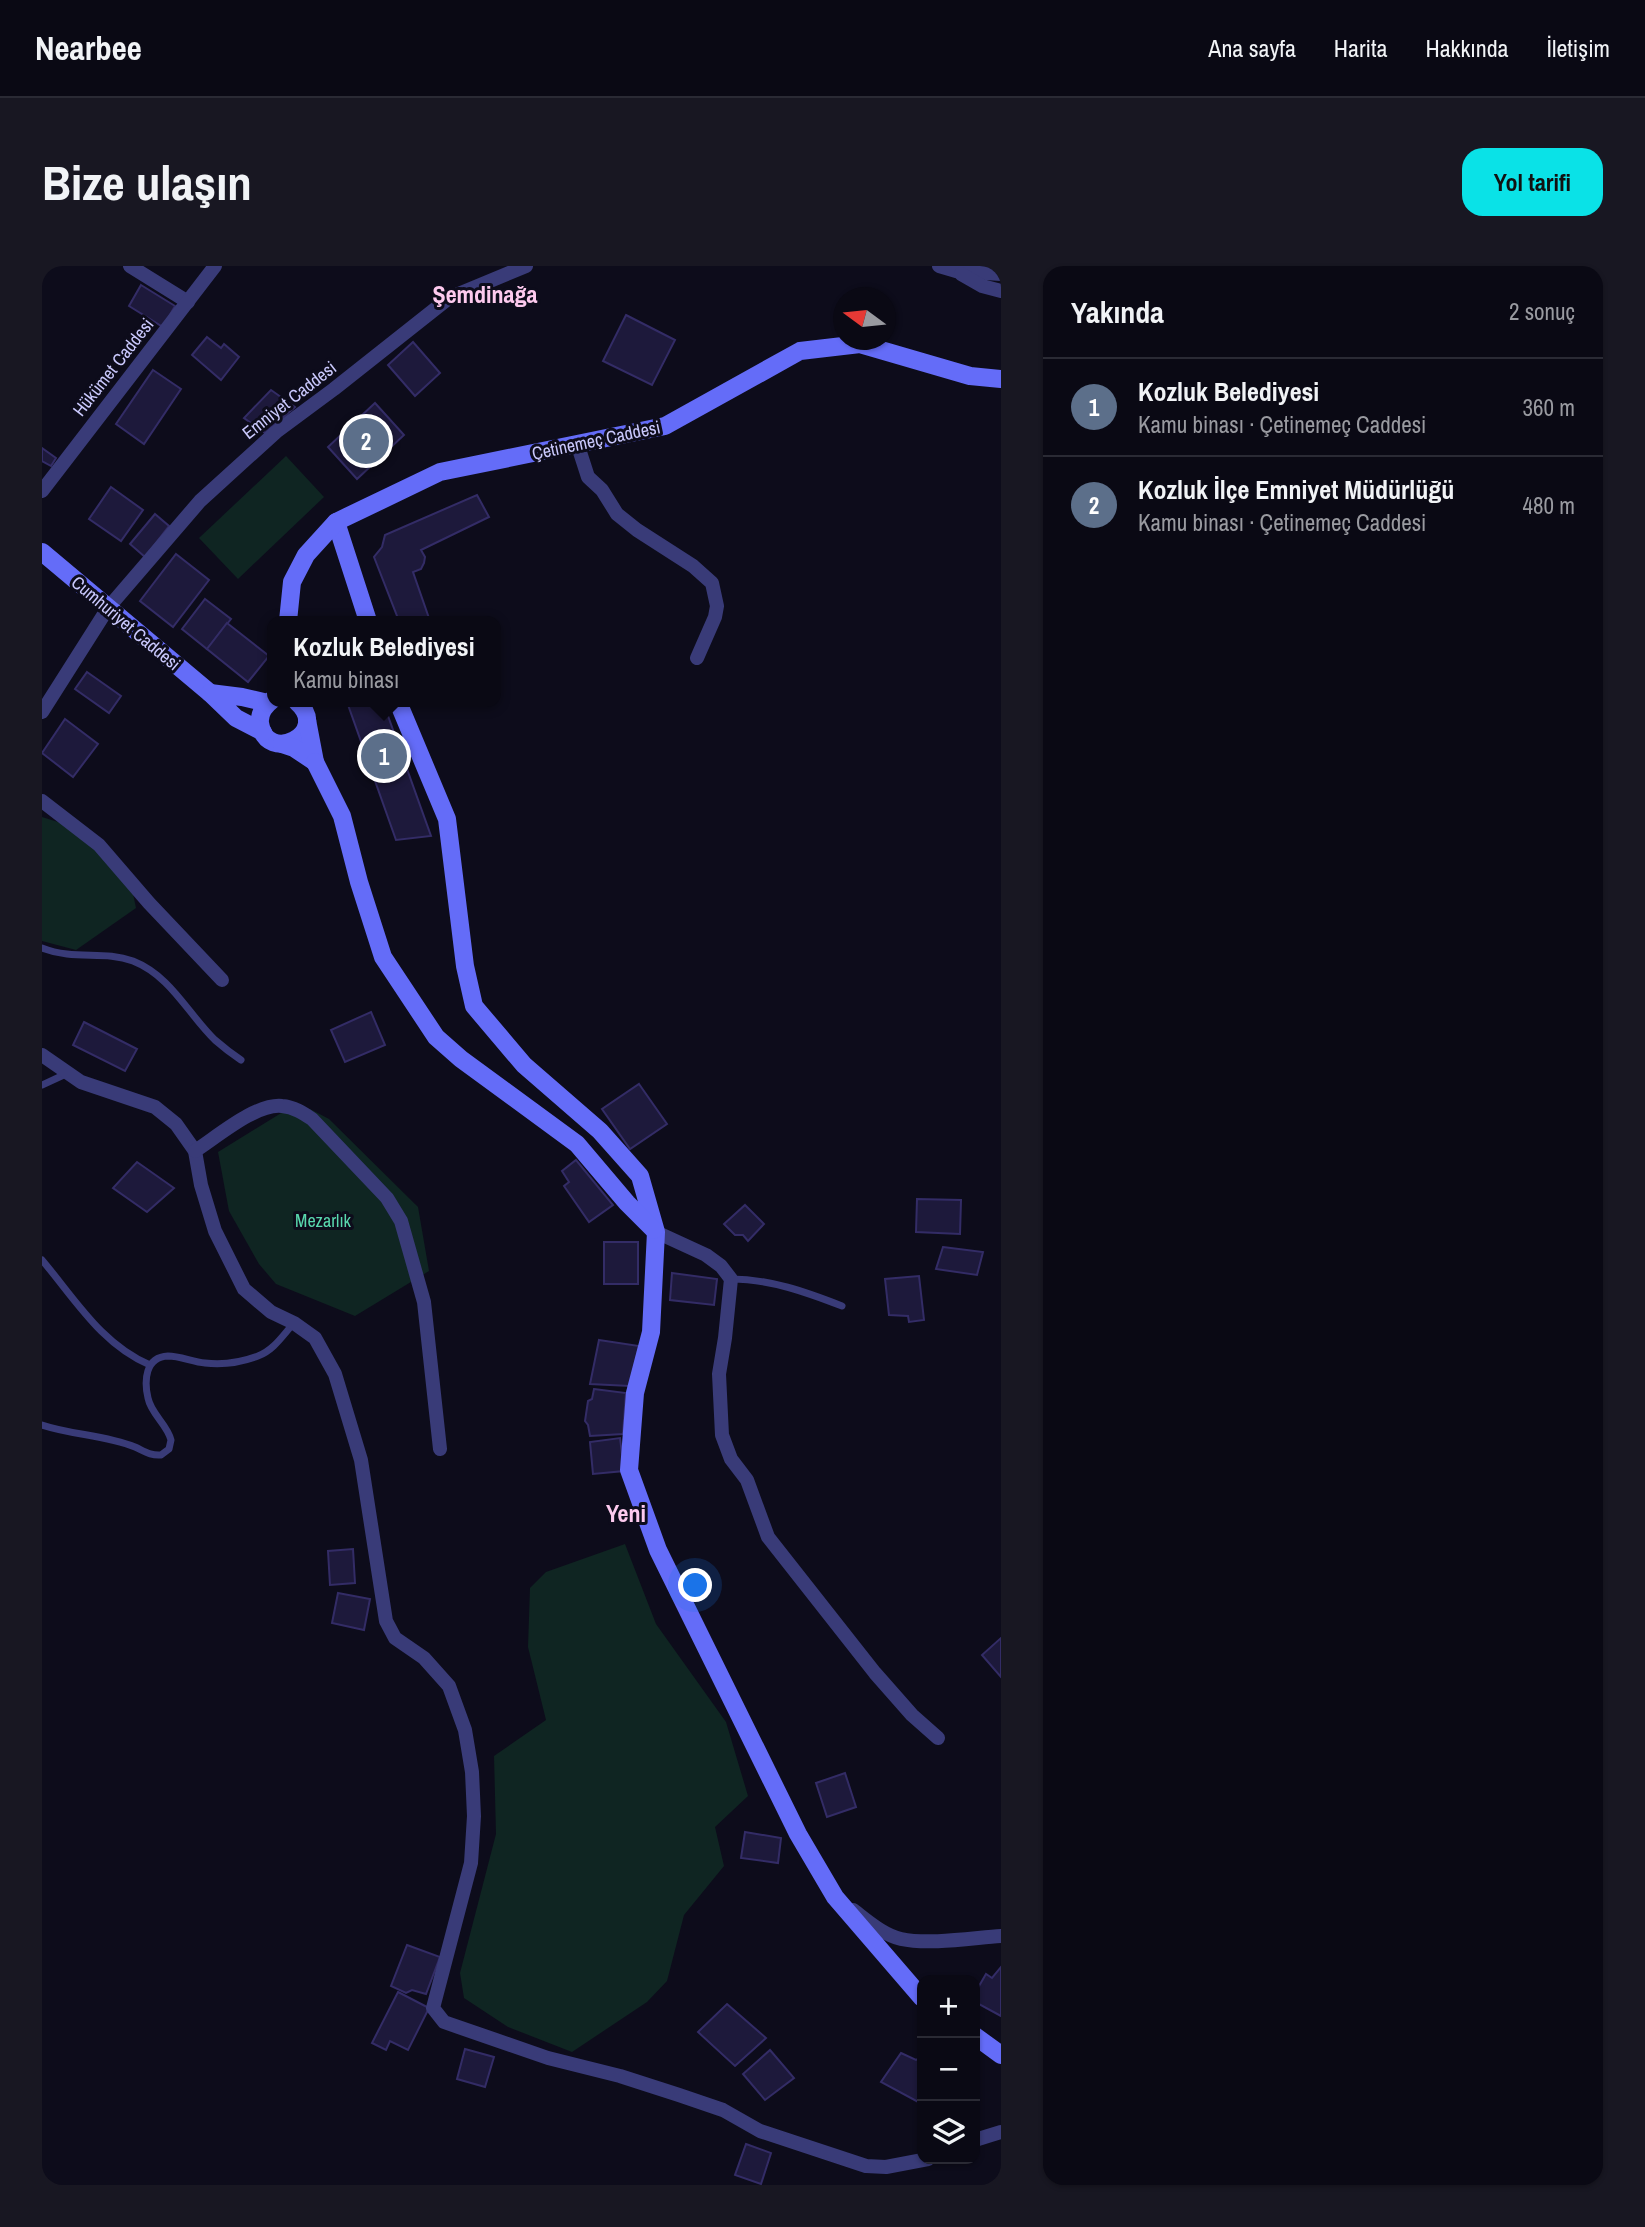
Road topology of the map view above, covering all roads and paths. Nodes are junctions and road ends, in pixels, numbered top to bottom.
1 (130, 266) edge
2 (215, 266) edge
3 (526, 266) edge
4 (939, 266) edge
5 (956, 271) junction
6 (1001, 274) edge
7 (1001, 291) edge
8 (188, 302) junction
9 (1001, 379) edge
10 (578, 446) junction
11 (42, 491) edge
12 (336, 522) junction
13 (42, 552) edge
14 (108, 608) junction
15 (289, 616) edge
16 (366, 616) edge
17 (698, 658) dead end
18 (210, 694) junction
19 (267, 701) edge
20 (267, 706) edge
21 (400, 707) edge
22 (303, 709) edge
23 (42, 712) edge
24 (263, 732) junction
25 (282, 744) junction
26 (315, 762) junction
27 (42, 801) edge
28 (42, 948) edge
29 (222, 980) dead end
30 (42, 1055) edge
31 (241, 1060) dead end
32 (68, 1073) junction
33 (42, 1085) edge
34 (195, 1151) junction
35 (656, 1232) junction
36 (42, 1260) edge
37 (731, 1279) junction
38 (842, 1306) dead end
39 (294, 1323) junction
40 (150, 1365) junction
41 (42, 1425) edge
42 (440, 1449) dead end
43 (938, 1738) dead end
44 (835, 1897) junction
45 (1001, 1936) edge
46 (917, 1992) edge
47 (978, 2038) edge
48 (1001, 2055) edge
49 (1001, 2132) edge
50 (980, 2138) edge
51 (917, 2161) edge

1 - 8 street
2 - 8 street, Hükümet Caddesi
3 - 14 street, Emniyet Caddesi
4 - 5 street
5 - 6 street
5 - 7 street
8 - 11 street, Hükümet Caddesi
9 - 10 street, Çetinemeç Caddesi
10 - 12 street, Çetinemeç Caddesi
10 - 17 street
12 - 15 street, Çetinemeç Caddesi
12 - 16 street
13 - 14 street, Cumhuriyet Caddesi
14 - 18 street, Cumhuriyet Caddesi
14 - 23 street, Emniyet Caddesi
18 - 19 street
18 - 24 street, Cumhuriyet Caddesi
20 - 24 street
21 - 35 street
22 - 25 street
22 - 26 street
24 - 25 street, Cumhuriyet Caddesi
25 - 26 street, Cumhuriyet Caddesi
26 - 35 street
27 - 29 street
28 - 31 lane
30 - 32 street
32 - 33 lane
32 - 34 street
34 - 39 street
34 - 42 street
35 - 37 street
35 - 44 street
36 - 40 lane
37 - 38 lane
37 - 43 street
39 - 40 lane
39 - 51 street
40 - 41 lane
44 - 45 street
44 - 46 street
47 - 48 street
49 - 50 street

